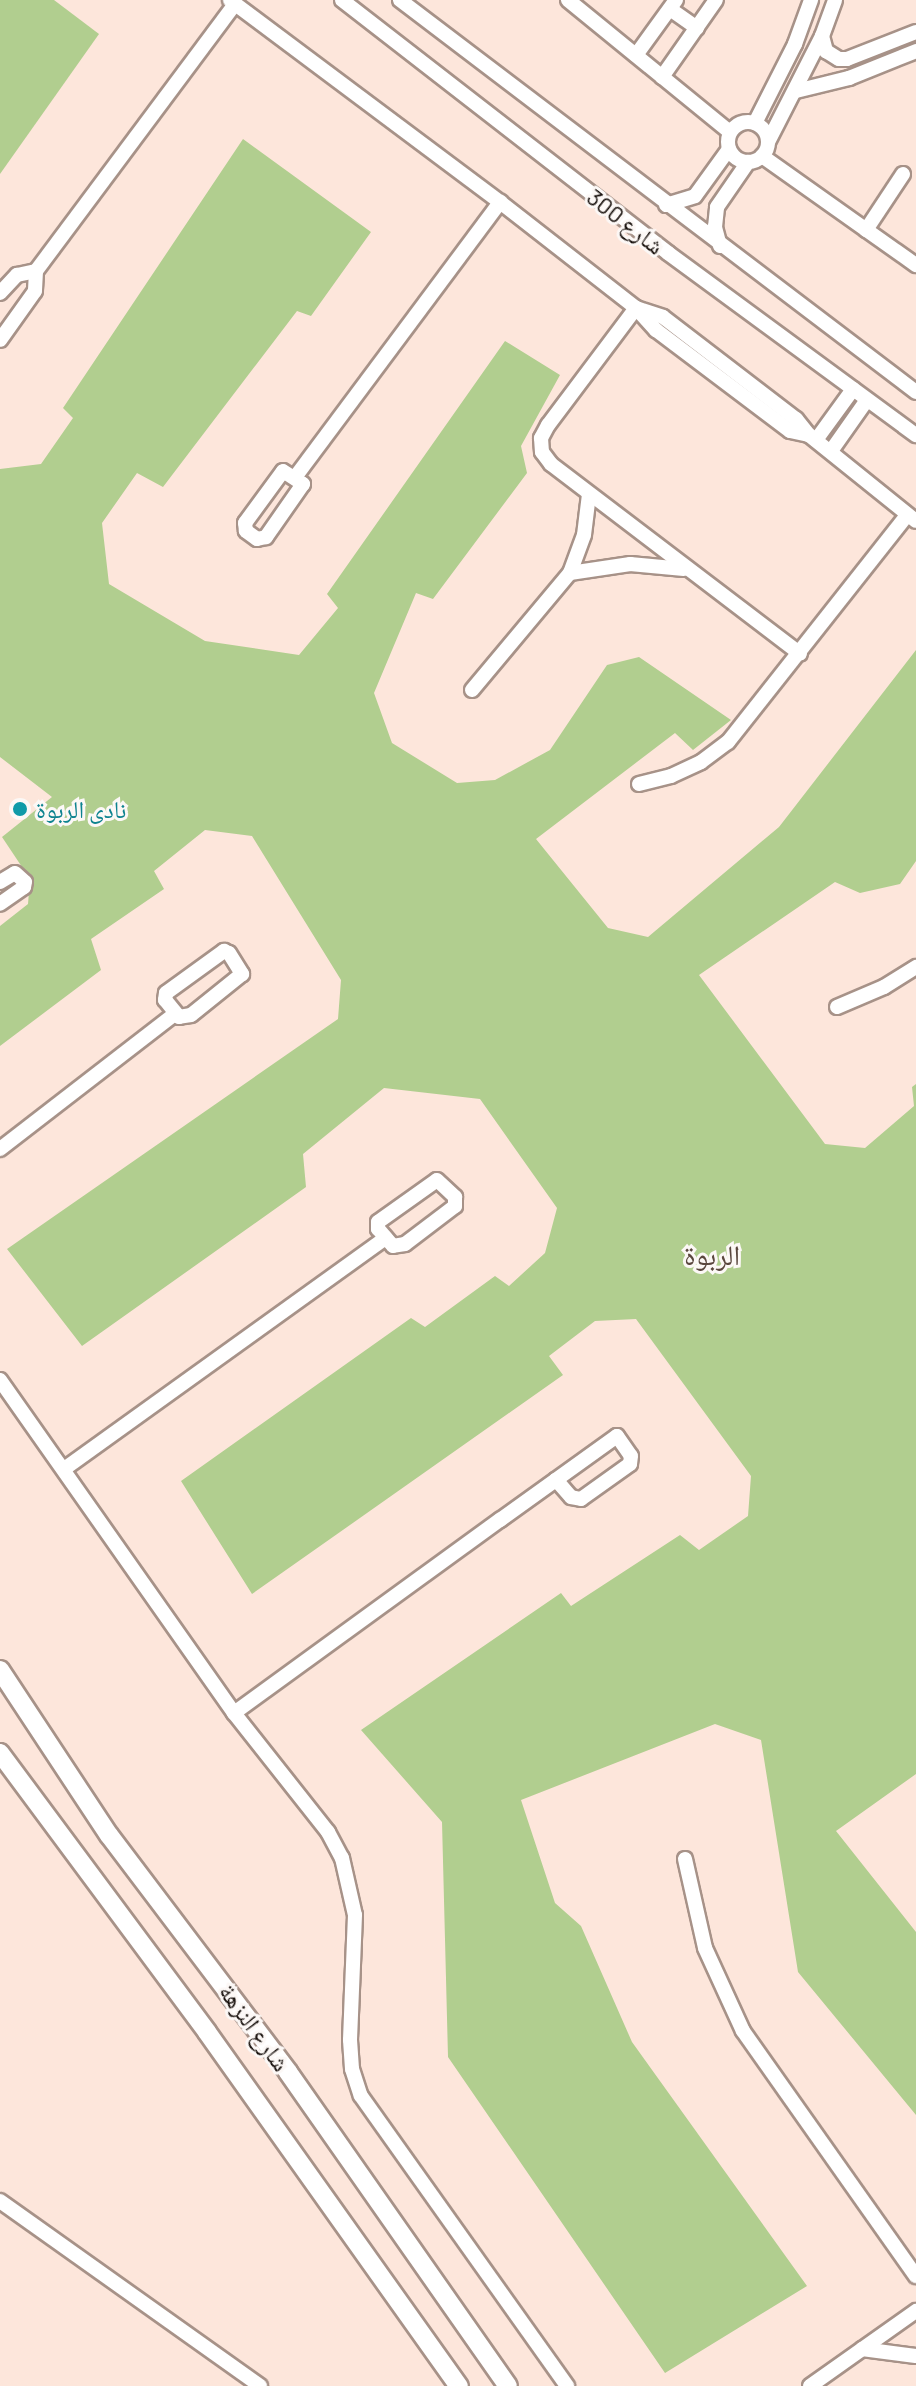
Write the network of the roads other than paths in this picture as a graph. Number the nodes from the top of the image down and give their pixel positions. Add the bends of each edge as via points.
1 (400, 0) edge
2 (568, 0) edge
3 (716, 0) edge
4 (811, 0) edge
5 (835, 0) edge
6 (232, 2) edge
7 (352, 3) edge
8 (673, 5) edge
9 (697, 28) junction
10 (916, 32) edge
11 (822, 36) junction
12 (916, 51) edge
13 (636, 55) junction
14 (847, 59) junction
15 (662, 77) junction
16 (849, 78) junction
17 (796, 91) junction
18 (755, 123) junction
19 (730, 132) junction
20 (729, 149) junction
21 (759, 153) junction
22 (903, 174) dead end
23 (500, 202) junction
24 (666, 205) junction
25 (866, 230) junction
26 (720, 246) junction
27 (916, 265) edge
28 (36, 271) junction
29 (0, 293) edge
30 (636, 308) junction
31 (0, 340) edge
32 (853, 389) junction
33 (916, 392) edge
34 (867, 400) junction
35 (916, 435) edge
36 (813, 437) junction
37 (831, 451) junction
38 (296, 476) junction
39 (589, 494) junction
40 (912, 518) edge
41 (688, 569) junction
42 (570, 573) junction
43 (800, 654) junction
44 (472, 690) dead end
45 (639, 784) dead end
46 (0, 882) edge
47 (0, 904) edge
48 (916, 967) edge
49 (837, 1007) dead end
50 (176, 1013) junction
51 (0, 1149) edge
52 (386, 1238) junction
53 (0, 1380) edge
54 (64, 1469) junction
55 (556, 1480) junction
56 (0, 1670) edge
57 (234, 1713) junction
58 (0, 1753) edge
59 (685, 1859) dead end
60 (0, 2201) edge
61 (916, 2276) edge
62 (916, 2311) edge
63 (862, 2349) junction
64 (916, 2356) edge
65 (260, 2386) edge
66 (459, 2386) edge
67 (508, 2386) edge
68 (567, 2386) edge
69 (810, 2386) edge

1 - 24 street, شارع 300
2 - 13 street
3 - 9 street
4 - 18 street
5 - 11 street
6 - 23 street
6 - 28 street
7 - 32 street, شارع 300 via 668,253
8 - 9 street
8 - 13 street
9 - 15 street
10 - 14 street
11 - 14 street via 832,56
11 - 17 street
12 - 16 street
13 - 15 street
14 - 16 street
15 - 19 street
16 - 17 street
17 - 21 street
18 - 19 street via 741,123
18 - 21 street via 766,133
19 - 20 street
20 - 21 street via 739,159
20 - 24 street via 695,196
21 - 25 street
21 - 26 street via 717,207
22 - 25 street
23 - 30 street
23 - 38 street
24 - 26 street, شارع 300
25 - 27 street
26 - 33 street, شارع 300
28 - 29 street via 17,275
28 - 31 street via 35,291
30 - 36 street via 663,317
30 - 39 street via 541,438 542,452 551,464
32 - 34 street, شارع 300
32 - 36 street
34 - 35 street, شارع 300
34 - 37 street
36 - 37 street
37 - 40 street
38 - 38 street via 279,474 245,523 246,531 257,539 266,537 303,484
39 - 41 street
39 - 42 street via 584,535
40 - 43 street
41 - 42 street via 630,564
41 - 43 street
42 - 44 street
43 - 45 street via 728,742 691,767
46 - 47 street via 15,873 25,882
48 - 49 street
50 - 50 street via 191,1015 238,979 242,969 229,953 219,953 166,993 165,1000
50 - 51 street
52 - 52 street via 393,1246 405,1244 455,1206 455,1197 441,1181 432,1182 378,1222
52 - 54 street
53 - 54 street
54 - 57 street
55 - 55 street via 571,1497 581,1499 630,1464 631,1456 617,1436
55 - 57 street
56 - 67 main road, شارع النزهة via 109,1835 279,2060
57 - 68 street via 328,1832 342,1858 355,1915 350,2040 361,2096
58 - 66 main road, شارع النزهة
59 - 61 street via 705,1948 743,2031
60 - 65 street
62 - 63 street
63 - 64 street
63 - 69 street

